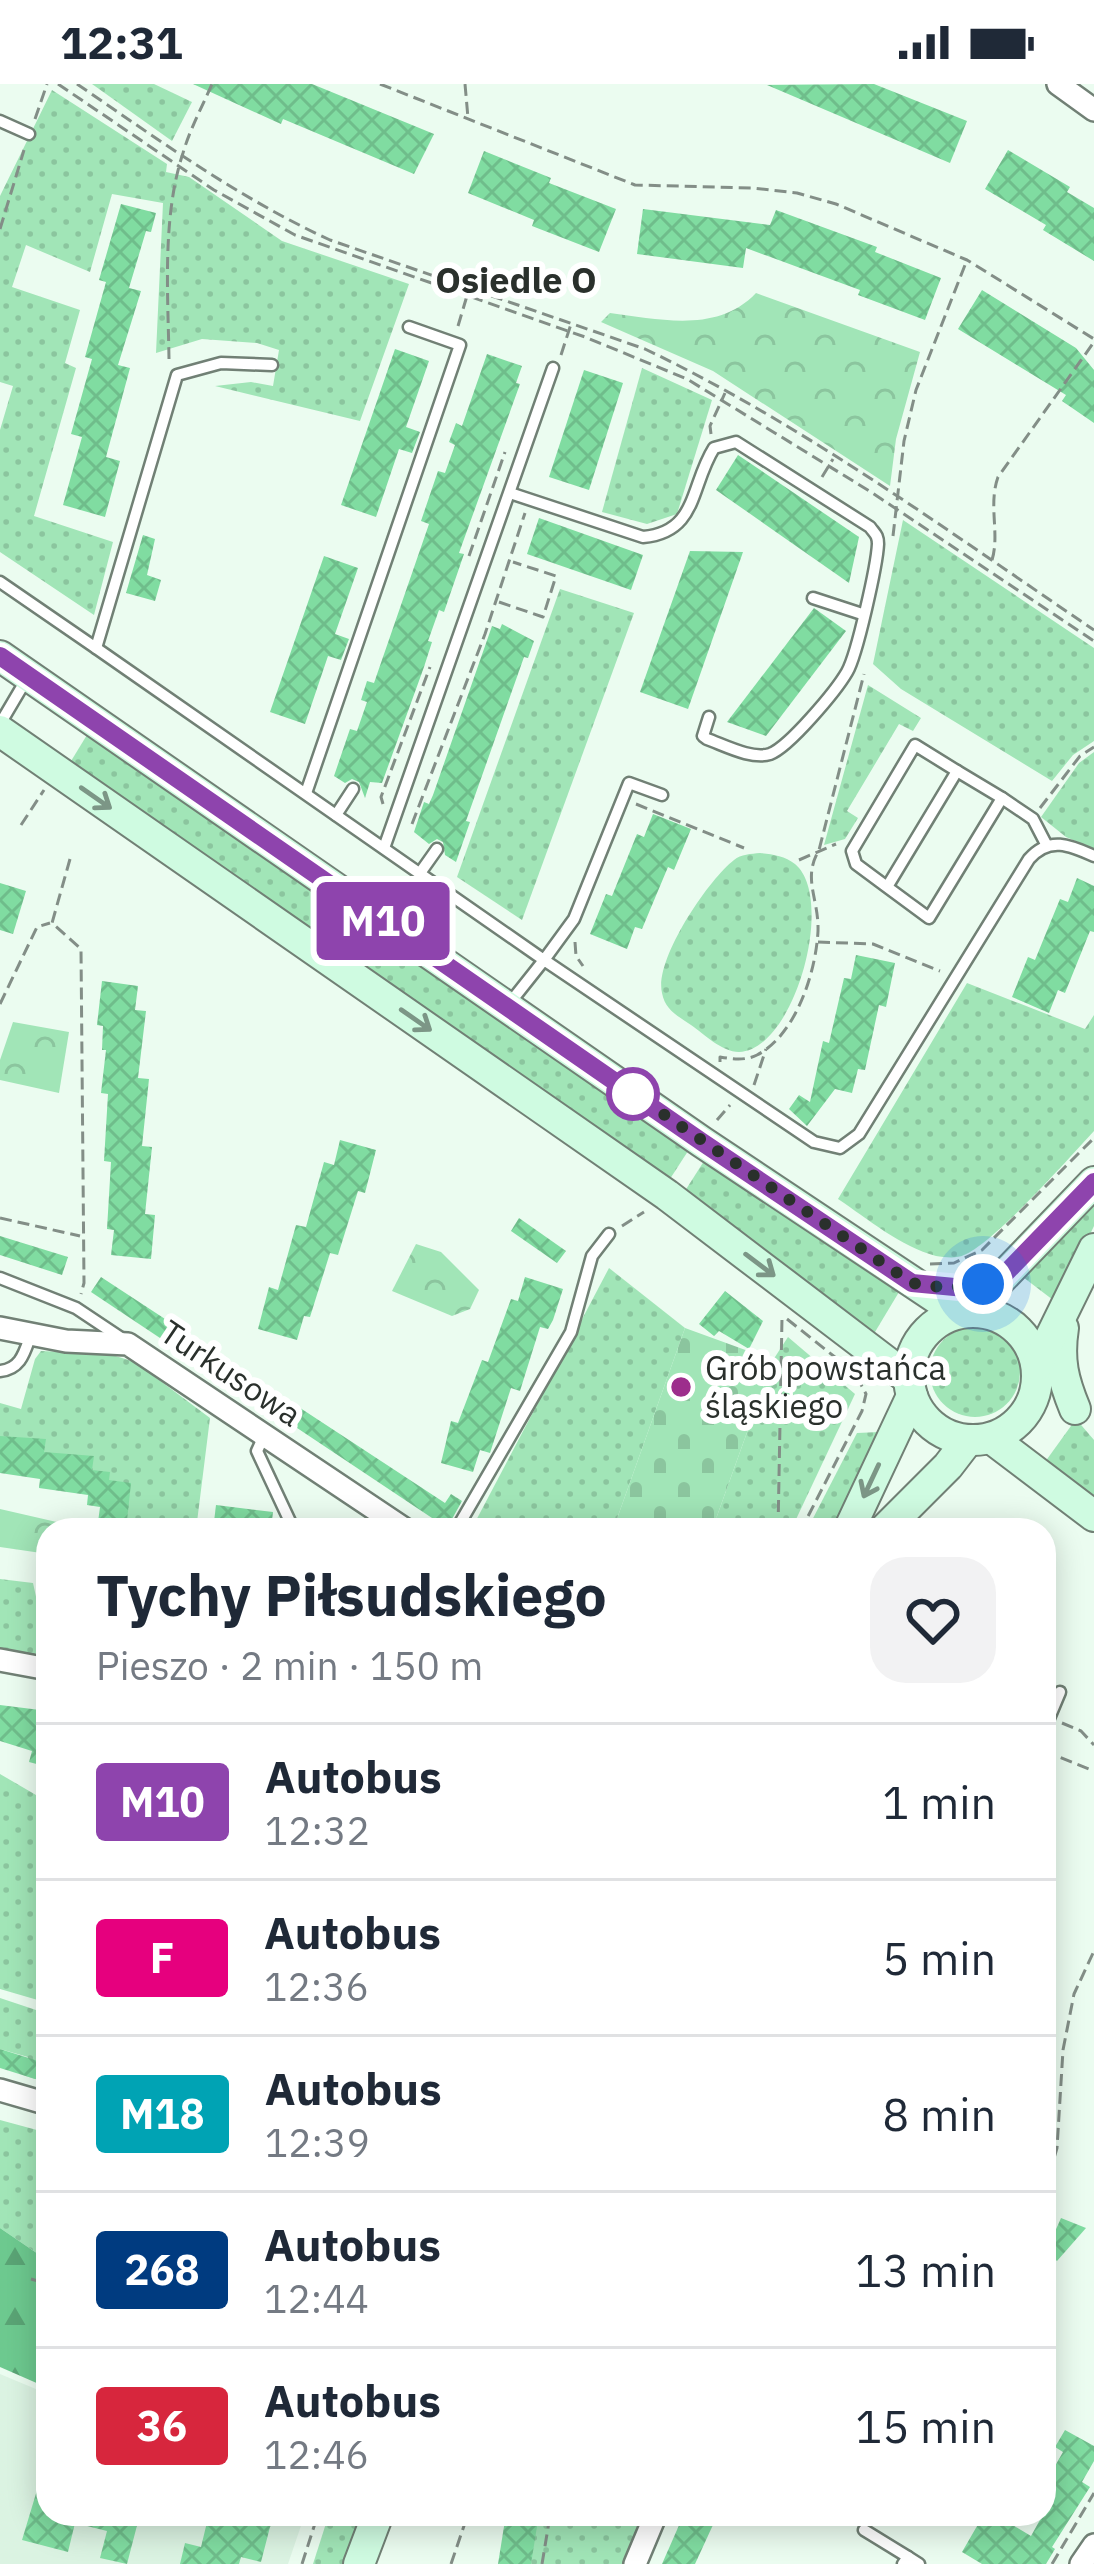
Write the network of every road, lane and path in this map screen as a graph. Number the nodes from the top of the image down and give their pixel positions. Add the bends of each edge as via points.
1 (46, 84) edge
2 (58, 84) edge
3 (77, 84) edge
4 (212, 84) edge
5 (380, 84) edge
6 (464, 84) edge
7 (1058, 84) edge
8 (1094, 110) edge
9 (468, 120) junction
10 (0, 121) edge
11 (29, 134) junction
12 (182, 156) junction
13 (179, 166) junction
14 (0, 229) edge
15 (967, 260) junction
16 (470, 287) junction
17 (467, 297) junction
18 (571, 322) junction
19 (409, 327) dead end
20 (569, 332) junction
21 (1094, 340) edge
22 (453, 342) junction
23 (272, 365) dead end
24 (559, 367) joint
25 (177, 375) junction
26 (726, 391) junction
27 (722, 400) junction
28 (509, 444) dead end
29 (713, 450) junction
30 (833, 458) junction
31 (829, 466) junction
32 (813, 490) junction
33 (510, 493) junction
34 (898, 498) junction
35 (526, 499) junction
36 (896, 509) junction
37 (891, 551) dead end
38 (992, 561) junction
39 (511, 562) junction
40 (464, 572) dead end
41 (0, 582) edge
42 (813, 598) dead end
43 (497, 602) junction
44 (862, 614) junction
45 (1094, 630) edge
46 (1094, 641) edge
47 (97, 647) junction
48 (0, 656) edge
49 (434, 657) dead end
50 (866, 667) dead end
51 (28, 676) junction
52 (709, 717) dead end
53 (0, 727) edge
54 (1094, 747) edge
55 (957, 771) junction
56 (45, 788) dead end
57 (352, 789) dead end
58 (305, 794) junction
59 (662, 795) dead end
60 (1002, 798) junction
61 (628, 801) dead end
62 (336, 814) junction
63 (395, 818) junction
64 (1033, 819) junction
65 (21, 825) dead end
66 (360, 831) junction
67 (1046, 844) junction
68 (856, 845) junction
69 (384, 848) junction
70 (744, 848) dead end
71 (437, 849) dead end
72 (819, 850) junction
73 (1094, 856) edge
74 (70, 859) dead end
75 (799, 860) dead end
76 (420, 873) junction
77 (887, 887) junction
78 (52, 923) junction
79 (579, 929) dead end
80 (817, 942) junction
81 (544, 960) junction
82 (581, 965) dead end
83 (948, 974) dead end
84 (0, 1004) edge
85 (507, 1007) junction
86 (767, 1047) junction
87 (720, 1065) dead end
88 (740, 1094) junction
89 (716, 1122) dead end
90 (1094, 1138) edge
91 (1094, 1182) edge
92 (646, 1211) dead end
93 (0, 1218) edge
94 (609, 1234) joint
95 (81, 1236) junction
96 (1094, 1249) edge
97 (919, 1273) junction
98 (0, 1278) edge
99 (1000, 1279) junction
100 (76, 1308) junction
101 (965, 1312) junction
102 (1064, 1316) junction
103 (0, 1328) edge
104 (30, 1337) junction
105 (128, 1344) junction
106 (870, 1349) junction
107 (0, 1371) edge
108 (1037, 1373) junction
109 (910, 1388) junction
110 (1085, 1419) edge
111 (894, 1432) junction
112 (264, 1435) junction
113 (979, 1439) junction
114 (947, 1466) junction
115 (1032, 1468) junction
116 (1094, 1516) edge
117 (288, 1518) edge
118 (388, 1518) edge
119 (463, 1518) edge
120 (778, 1518) edge
121 (807, 1518) edge
122 (855, 1518) edge
123 (896, 1518) edge
124 (0, 1660) edge
125 (36, 1666) edge
126 (1060, 1692) dead end
127 (1056, 1701) edge
128 (1056, 1724) edge
129 (1094, 1744) edge
130 (1056, 1756) edge
131 (1094, 1771) edge
132 (1094, 1951) edge
133 (0, 2090) edge
134 (36, 2100) edge
135 (1056, 2151) edge
136 (31, 2279) dead end
137 (36, 2280) edge
138 (1094, 2493) edge
139 (314, 2526) edge
140 (373, 2526) edge
141 (464, 2526) edge
142 (548, 2526) edge
143 (651, 2526) edge
144 (863, 2530) dead end
145 (1094, 2545) edge
146 (910, 2562) edge
147 (302, 2564) edge
148 (359, 2564) edge
149 (451, 2564) edge
150 (542, 2564) edge
151 (635, 2564) edge
152 (1052, 2564) edge
153 (1081, 2564) edge

1 - 11 path
2 - 13 path
3 - 12 path
4 - 12 path
5 - 9 path
6 - 9 path
7 - 8 street
9 - 15 path via 639,186 817,198
10 - 11 lane
11 - 14 path
12 - 13 path
12 - 16 path via 297,224
13 - 17 path via 295,235
13 - 25 path via 167,292 170,370
15 - 21 path
15 - 34 path via 916,390
16 - 17 path
16 - 18 path
17 - 20 path
17 - 22 path
18 - 20 path
18 - 26 path
19 - 22 lane
20 - 24 path
20 - 27 path
21 - 38 path via 998,477
22 - 58 lane via 460,345
23 - 25 lane via 221,363
24 - 33 lane
25 - 47 lane
26 - 27 path
26 - 30 path
27 - 29 path via 710,426
27 - 31 path
28 - 40 path
29 - 32 lane via 736,442
29 - 35 lane via 686,517 658,536
30 - 31 path
30 - 34 path
31 - 32 path
31 - 36 path
32 - 44 lane via 876,536
33 - 35 lane
33 - 63 lane
34 - 36 path
34 - 38 path
35 - 39 path
36 - 37 path
36 - 46 path
38 - 45 path
39 - 43 path
39 - 43 path via 556,576 543,617
41 - 47 lane
42 - 44 lane
43 - 63 path via 413,824
44 - 52 lane via 848,671 779,749 758,756 707,739
47 - 58 lane
48 - 51 main road
49 - 66 path via 381,815
50 - 72 path
51 - 53 lane
51 - 85 main road
53 -> 106 main road via 667,1195
54 - 64 path
55 - 60 lane
55 - 68 lane via 915,745
55 - 77 lane
56 - 65 path
57 - 62 lane
58 - 62 lane
59 - 81 lane via 629,783 574,920
60 - 64 lane
60 - 77 lane via 929,918
61 - 70 path
62 - 66 lane
63 - 69 lane
64 - 67 lane
66 - 69 lane
67 - 73 lane
67 - 88 lane via 1029,859 852,1142 814,1142
68 - 72 path
68 - 77 lane via 856,864
69 - 76 lane
71 - 76 lane
72 - 75 path
72 - 80 path via 808,868
74 - 78 path
76 - 81 lane
78 - 84 path via 38,927
78 - 95 path via 81,949
79 - 82 path
80 - 83 path via 873,944
80 - 86 path via 806,988
81 - 85 lane
81 - 88 lane
85 - 97 main road
86 - 87 path via 741,1060 720,1057
86 - 88 path via 753,1087
88 - 89 path
90 - 97 path via 982,1250
91 - 99 main road
92 - 94 path
93 - 95 path
94 - 119 lane via 592,1256 571,1332
95 - 100 path via 84,1283
96 - 102 main road
97 - 99 main road via 965,1288
97 - 101 main road
98 - 100 lane
99 - 101 main road
100 - 105 lane
101 - 108 main road via 1006,1320 1031,1347
101 - 109 main road via 917,1344
102 - 108 main road
102 - 110 main road via 1062,1378
103 - 104 street, Turkusowa
104 - 105 street, Turkusowa
104 - 107 lane via 22,1358
105 - 112 street, Turkusowa
106 - 109 main road
106 - 111 main road via 893,1395
108 - 110 main road
108 - 113 main road via 1023,1417
109 - 111 main road
109 - 113 main road via 933,1426
111 -> 122 main road
112 - 117 lane via 256,1451
112 - 118 street, Turkusowa
113 - 114 main road
113 - 115 main road
114 - 115 main road via 983,1453
114 - 123 main road
115 - 116 main road
120 - 121 path via 782,1316 855,1373 866,1394
124 - 125 street
126 - 127 lane
128 - 129 path
130 - 131 path
132 - 135 path via 1074,1994 1063,2050
133 - 134 street
136 - 137 path
138 - 152 path
139 - 147 path
140 - 148 main road
141 - 149 path
142 - 150 path
143 - 151 street
144 - 146 lane
145 - 153 street

